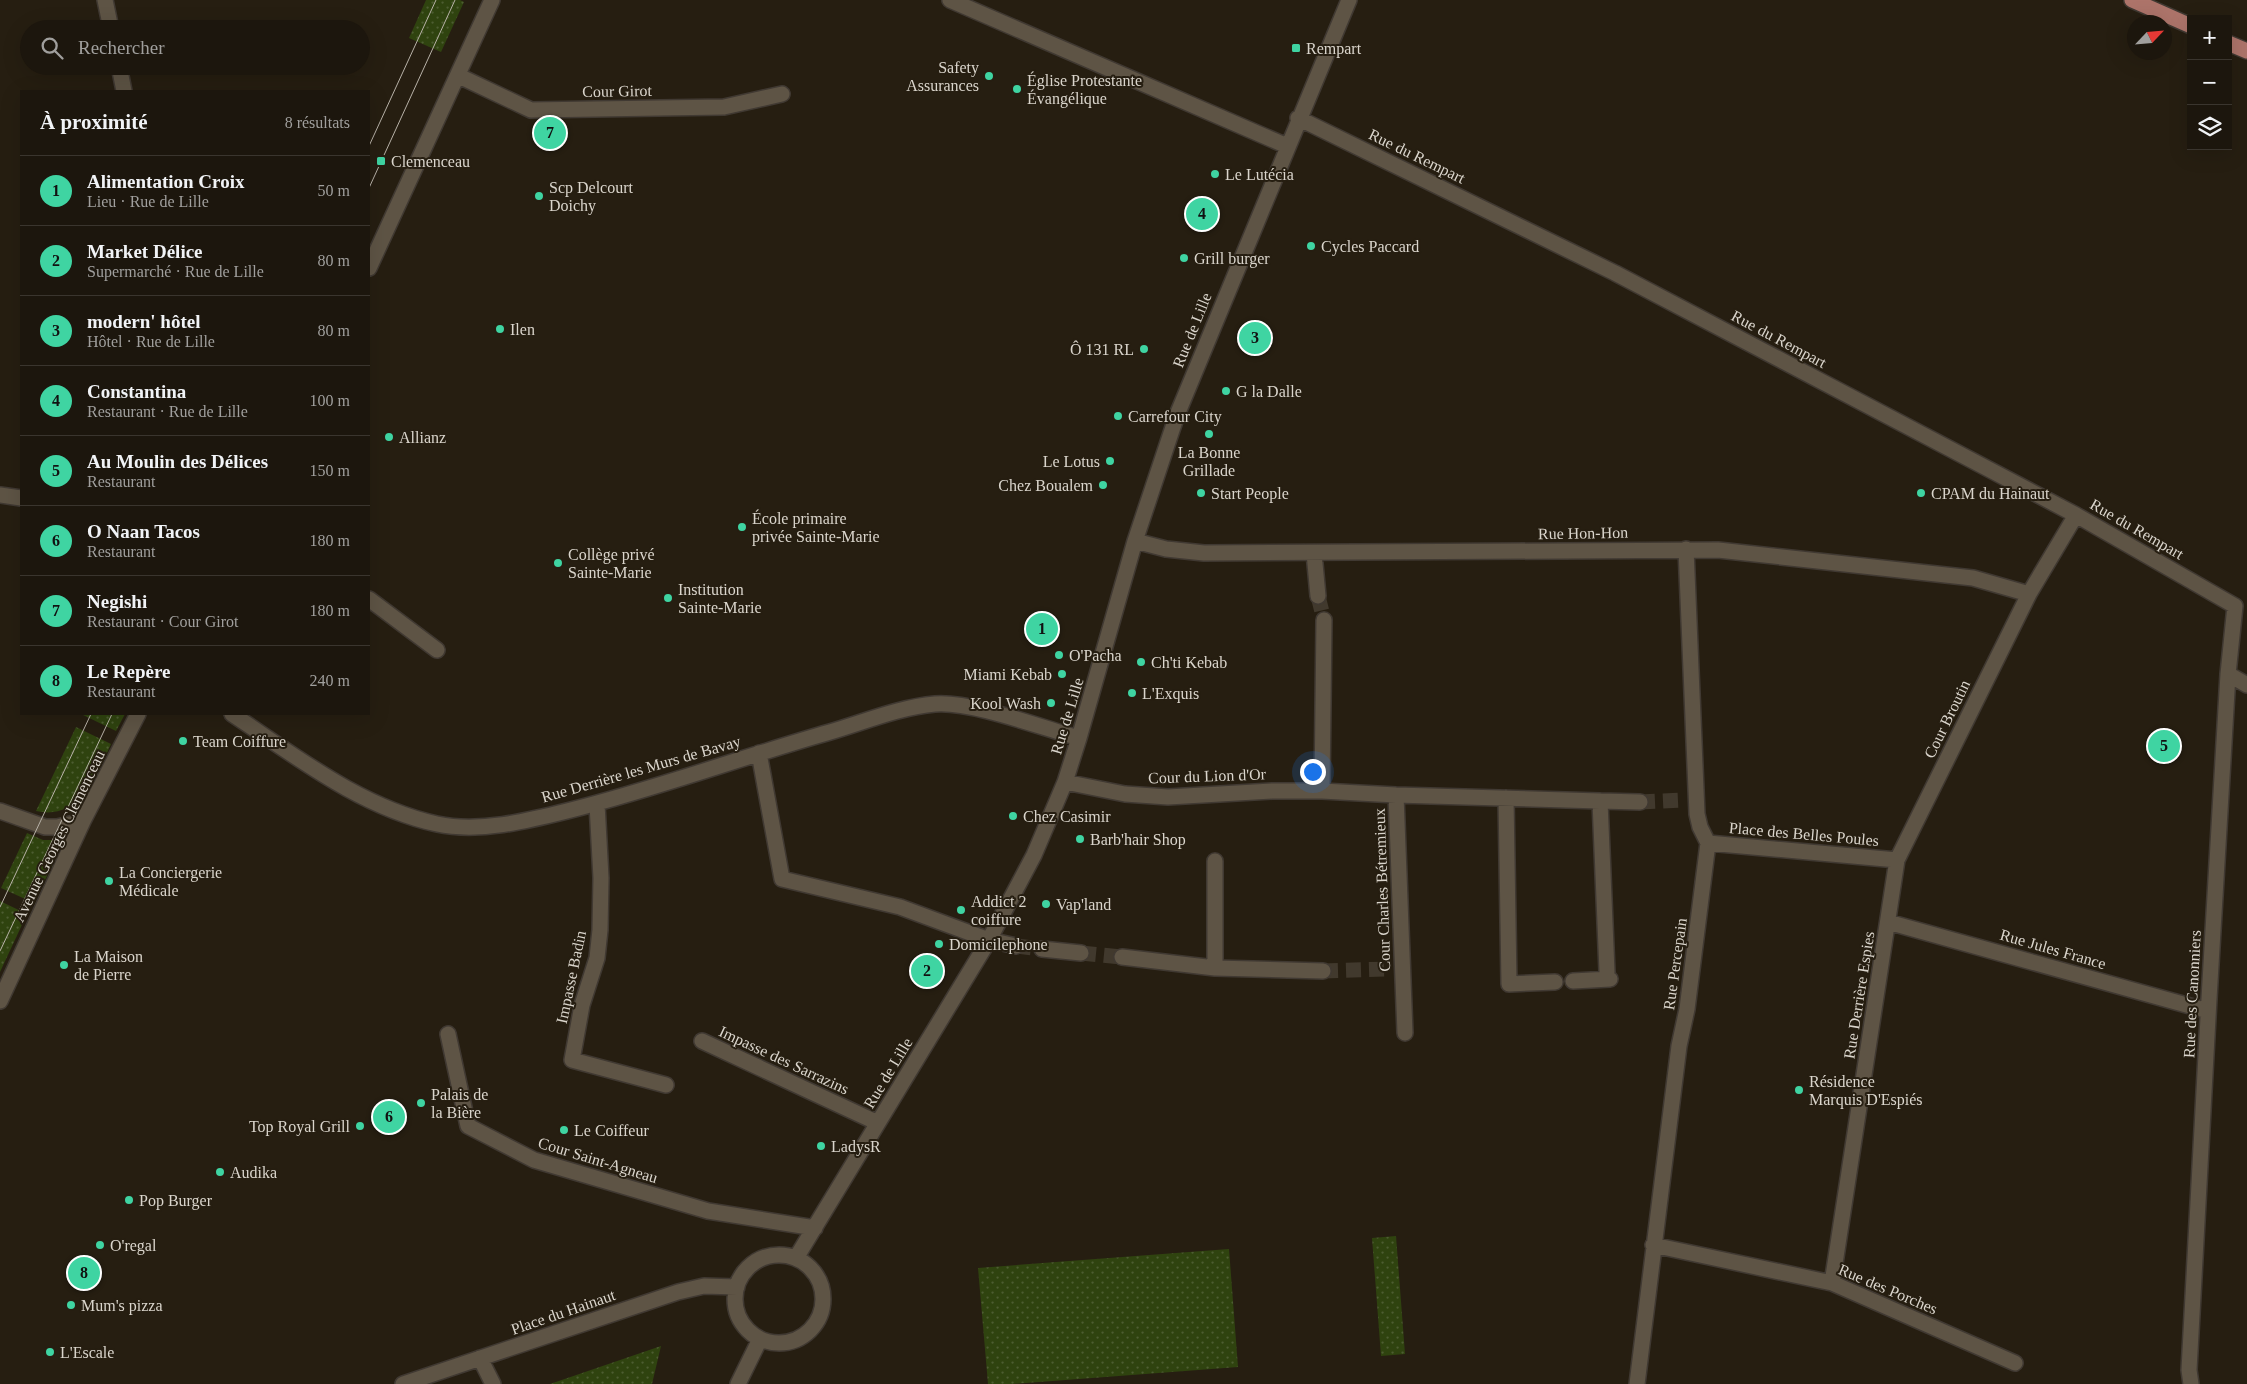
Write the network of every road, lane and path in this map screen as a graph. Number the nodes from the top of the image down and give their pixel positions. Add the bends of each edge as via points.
1 (105, 0) edge
2 (492, 0) edge
3 (950, 0) edge
4 (1348, 0) edge
5 (2132, 0) edge
6 (109, 20) edge
7 (2187, 24) edge
8 (2232, 45) edge
9 (2247, 51) edge
10 (121, 75) edge
11 (459, 76) junction
12 (124, 90) edge
13 (782, 94) dead end
14 (1298, 118) junction
15 (1287, 146) junction
16 (370, 266) edge
17 (0, 495) edge
18 (20, 498) edge
19 (2076, 515) junction
20 (1135, 541) junction
21 (1686, 549) junction
22 (1314, 553) junction
23 (2028, 594) junction
24 (1318, 596) tunnel mouth
25 (370, 600) edge
26 (2241, 602) edge
27 (1324, 620) tunnel mouth
28 (437, 650) dead end
29 (2228, 674) junction
30 (2247, 686) edge
31 (137, 715) edge
32 (234, 715) edge
33 (1079, 738) junction
34 (759, 753) junction
35 (1064, 782) junction
36 (1322, 790) junction
37 (1396, 795) junction
38 (1506, 798) junction
39 (1600, 801) junction
40 (1640, 802) tunnel mouth
41 (597, 804) junction
42 (0, 811) edge
43 (83, 821) junction
44 (1708, 843) junction
45 (1897, 860) junction
46 (1215, 861) dead end
47 (1888, 922) junction
48 (989, 940) junction
49 (1016, 946) tunnel mouth
50 (1042, 949) tunnel mouth
51 (1081, 953) tunnel mouth
52 (1122, 957) tunnel mouth
53 (1215, 968) junction
54 (1323, 971) tunnel mouth
55 (1573, 981) dead end
56 (1555, 982) dead end
57 (0, 1001) edge
58 (2208, 1011) junction
59 (1405, 1033) dead end
60 (448, 1034) dead end
61 (702, 1041) dead end
62 (666, 1085) dead end
63 (878, 1123) junction
64 (816, 1228) junction
65 (1653, 1245) junction
66 (796, 1258) junction
67 (1832, 1283) junction
68 (737, 1287) junction
69 (760, 1339) junction
70 (480, 1358) junction
71 (2016, 1363) dead end
72 (403, 1384) edge
73 (493, 1384) edge
74 (738, 1384) edge
75 (1637, 1384) edge
76 (2191, 1384) edge

1 - 6 street
2 - 11 street
3 - 15 street
4 - 14 street, Rue de Lille
5 - 7 main road
8 - 9 main road
10 - 12 street
11 - 13 street, Cour Girot via 531,110 724,107
11 - 16 street
14 - 15 street, Rue de Lille
14 - 19 street, Rue du Rempart via 1615,273
15 - 20 street, Rue de Lille via 1188,388
17 - 18 street
19 - 23 street, Cour Broutin
19 - 26 street, Rue du Rempart
20 - 22 street, Rue Hon-Hon via 1190,552
20 - 33 street, Rue de Lille
21 - 22 street, Rue Hon-Hon
21 - 23 street, Rue Hon-Hon via 1973,578
21 - 44 street via 1690,800
22 - 24 street
23 - 45 street, Cour Broutin
25 - 28 street
26 - 29 street, Rue des Canonniers
27 - 36 street
29 - 30 street
29 - 58 street, Rue des Canonniers
31 - 43 street, Avenue Georges Clemenceau
32 - 41 street, Rue Derrière les Murs de Bavay via 350,790 393,811 440,825 502,824
33 - 34 street, Rue Derrière les Murs de Bavay via 967,707 935,704
33 - 35 street, Rue de Lille
34 - 41 street, Rue Derrière les Murs de Bavay
34 - 48 street via 782,879 900,908
35 - 36 street, Cour du Lion d'Or via 1125,794 1168,797
35 - 48 street, Rue de Lille via 1034,855
36 - 37 street, Cour du Lion d'Or
37 - 38 street, Cour Charles Bétremieux
37 - 59 street, Cour Charles Bétremieux via 1395,968
38 - 39 street, Cour Charles Bétremieux
38 - 56 street via 1509,984
39 - 40 street, Cour Charles Bétremieux
39 - 55 street via 1609,975
41 - 62 street, Impasse Badin via 600,930 597,958 582,1005 572,1060
42 - 43 street via 45,827
43 - 57 street, Avenue Georges Clemenceau
44 - 45 street, Place des Belles Poules
44 - 65 street, Rue Percepain via 1688,1009 1679,1046
45 - 47 street, Rue Derrière Espies
46 - 53 street
47 - 58 street, Rue Jules France
47 - 67 street, Rue Derrière Espies
48 - 49 street
48 - 63 street, Rue de Lille
50 - 51 street
52 - 53 street
53 - 54 street
58 - 76 street, Rue des Canonniers via 2189,1370
60 - 64 street, Cour Saint-Agneau via 468,1126 520,1154 708,1210
61 - 63 street, Impasse des Sarrazins
63 - 64 street, Rue de Lille
64 - 66 street, Rue de Lille
65 - 67 street, Rue des Porches
65 - 75 street, Rue Percepain
66 - 68 street via 778,1255 760,1259 745,1270
66 - 69 street via 812,1269 818,1280 823,1299 819,1317 808,1332 797,1339 779,1343
67 - 71 street, Rue des Porches
68 - 69 street via 735,1305 739,1317 746,1328
68 - 70 street, Place du Hainaut via 692,1288
69 - 74 street
70 - 72 street, Place du Hainaut
70 - 73 street

